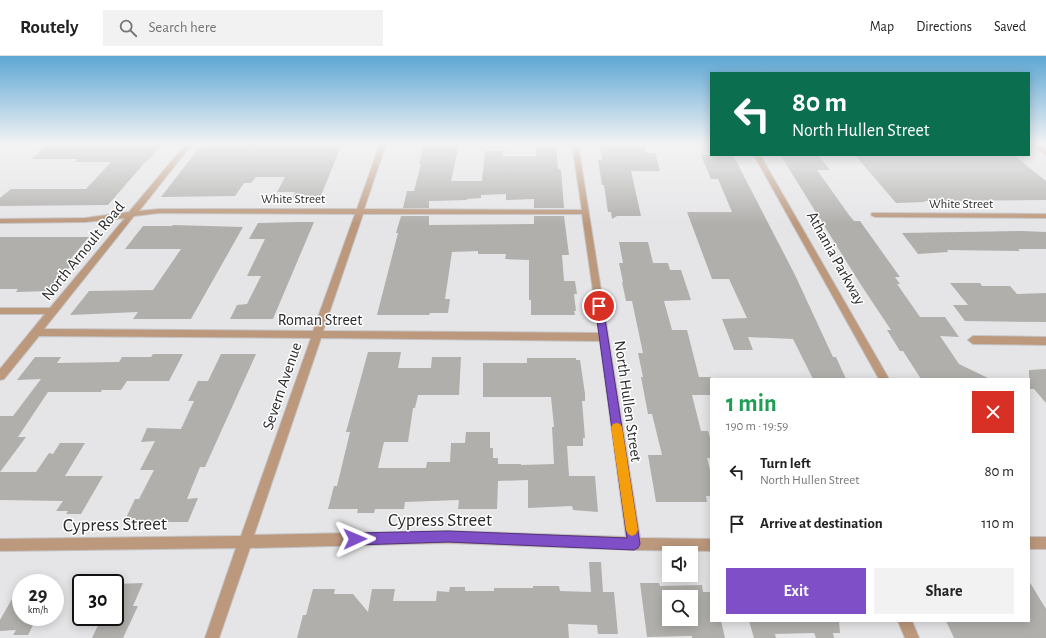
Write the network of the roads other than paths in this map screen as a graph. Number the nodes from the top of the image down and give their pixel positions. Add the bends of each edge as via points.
1 (167, 171) edge
2 (374, 171) edge
3 (579, 171) edge
4 (766, 171) edge
5 (361, 211) junction
6 (586, 212) junction
7 (131, 215) junction
8 (875, 216) dead end
9 (1046, 216) edge
10 (0, 221) edge
11 (0, 311) edge
12 (54, 311) junction
13 (36, 332) junction
14 (316, 335) junction
15 (603, 337) junction
16 (973, 340) dead end
17 (1046, 341) edge
18 (0, 376) edge
19 (883, 378) edge
20 (245, 542) junction
21 (1030, 543) edge
22 (1046, 543) edge
23 (634, 544) junction
24 (0, 545) edge
25 (710, 545) edge
26 (905, 622) edge
27 (212, 638) edge
28 (912, 638) edge

1 - 7 street, North Arnoult Road
2 - 5 street, Severn Avenue
3 - 6 street, North Hullen Street
4 - 19 street, Athania Parkway
5 - 6 street, White Street
5 - 7 street, White Street via 159,211
5 - 14 street, Severn Avenue
6 - 15 street, North Hullen Street
7 - 10 street, White Street via 85,220
7 - 12 street, North Arnoult Road
8 - 9 street, White Street
11 - 12 street
12 - 13 street, North Arnoult Road
13 - 14 street, Roman Street
13 - 18 street, North Arnoult Road
14 - 15 street, Roman Street
14 - 20 street, Severn Avenue
15 - 23 street, North Hullen Street
16 - 17 street
20 - 23 street, Cypress Street via 448,537
20 - 24 street, Cypress Street
20 - 27 street, Severn Avenue
21 - 22 street
23 - 25 street, Cypress Street
26 - 28 street

